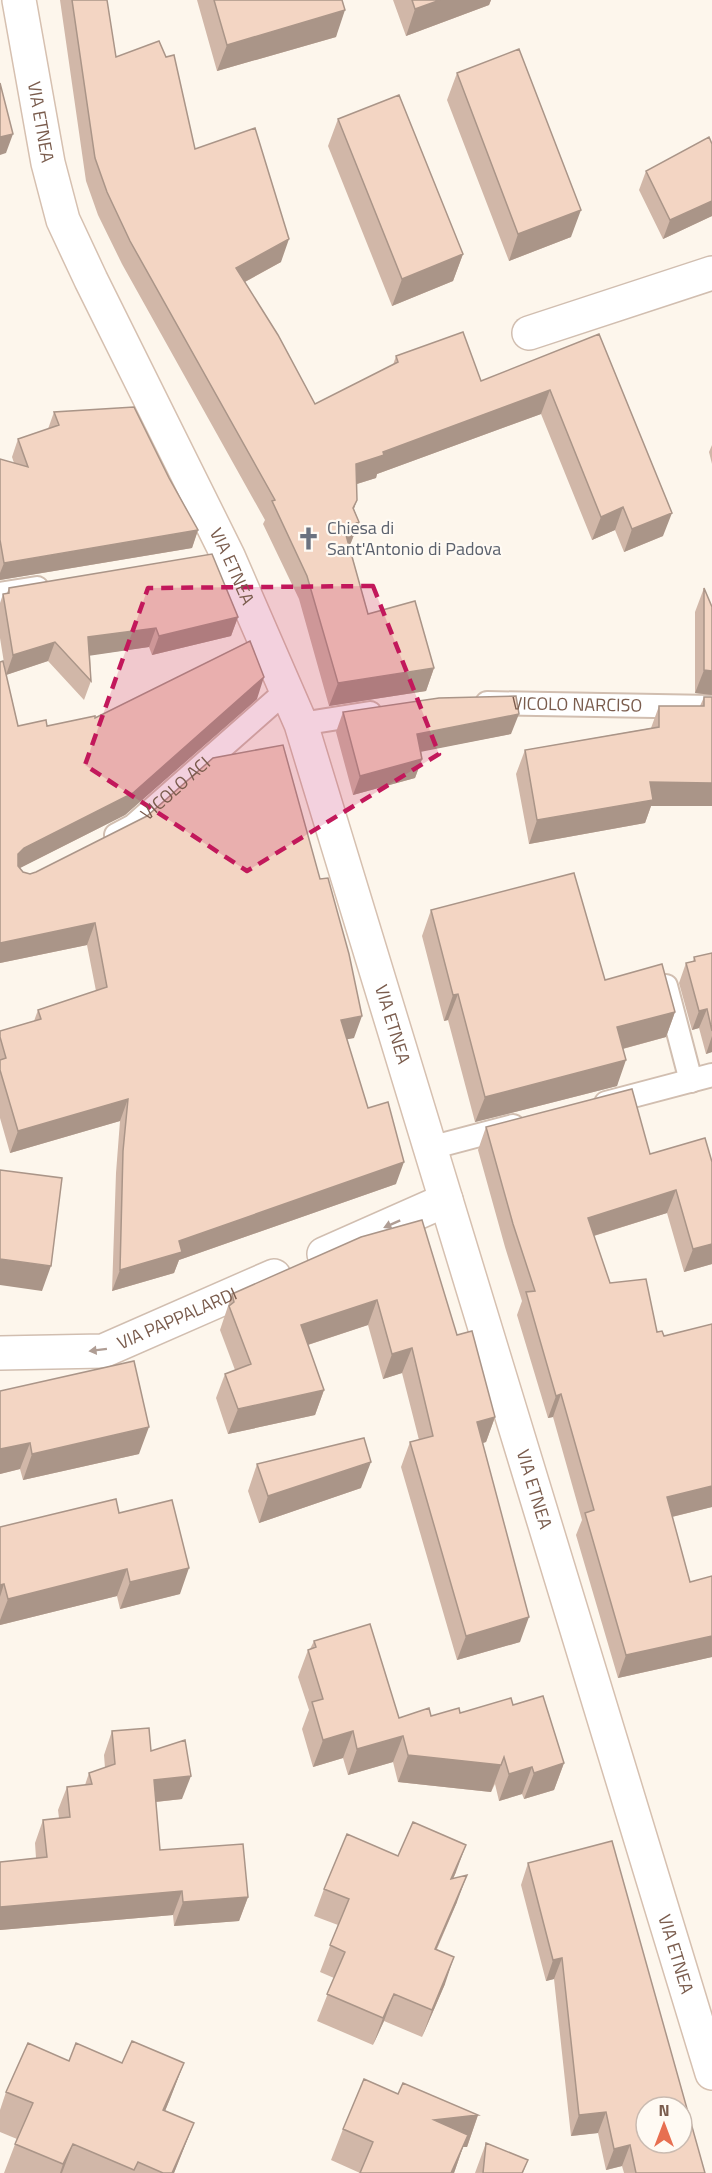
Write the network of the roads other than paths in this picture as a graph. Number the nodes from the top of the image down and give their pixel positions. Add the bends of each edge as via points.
1 (19, 0) edge
2 (712, 273) edge
3 (529, 333) dead end
4 (57, 584) edge
5 (0, 594) edge
6 (286, 691) junction
7 (463, 703) edge
8 (712, 707) edge
9 (395, 710) edge
10 (301, 724) junction
11 (93, 846) edge
12 (661, 967) edge
13 (701, 1078) edge
14 (588, 1107) edge
15 (532, 1121) edge
16 (430, 1148) junction
17 (446, 1200) junction
18 (0, 1353) edge
19 (712, 2073) edge

1 - 6 main road, VIA ETNEA via 48,163 63,220 216,558
2 - 3 main road
4 - 5 lane
6 - 10 main road, VIA ETNEA
6 - 11 lane, VICOLO ACI via 133,826
7 - 8 lane, VICOLO NARCISO
9 - 10 lane
10 - 16 main road, VIA ETNEA
12 - 13 lane
13 - 14 lane
15 - 16 lane
16 - 17 main road, VIA ETNEA
17 -> 18 main road, VIA PAPPALARDI via 103,1351
17 - 19 main road, VIA ETNEA

